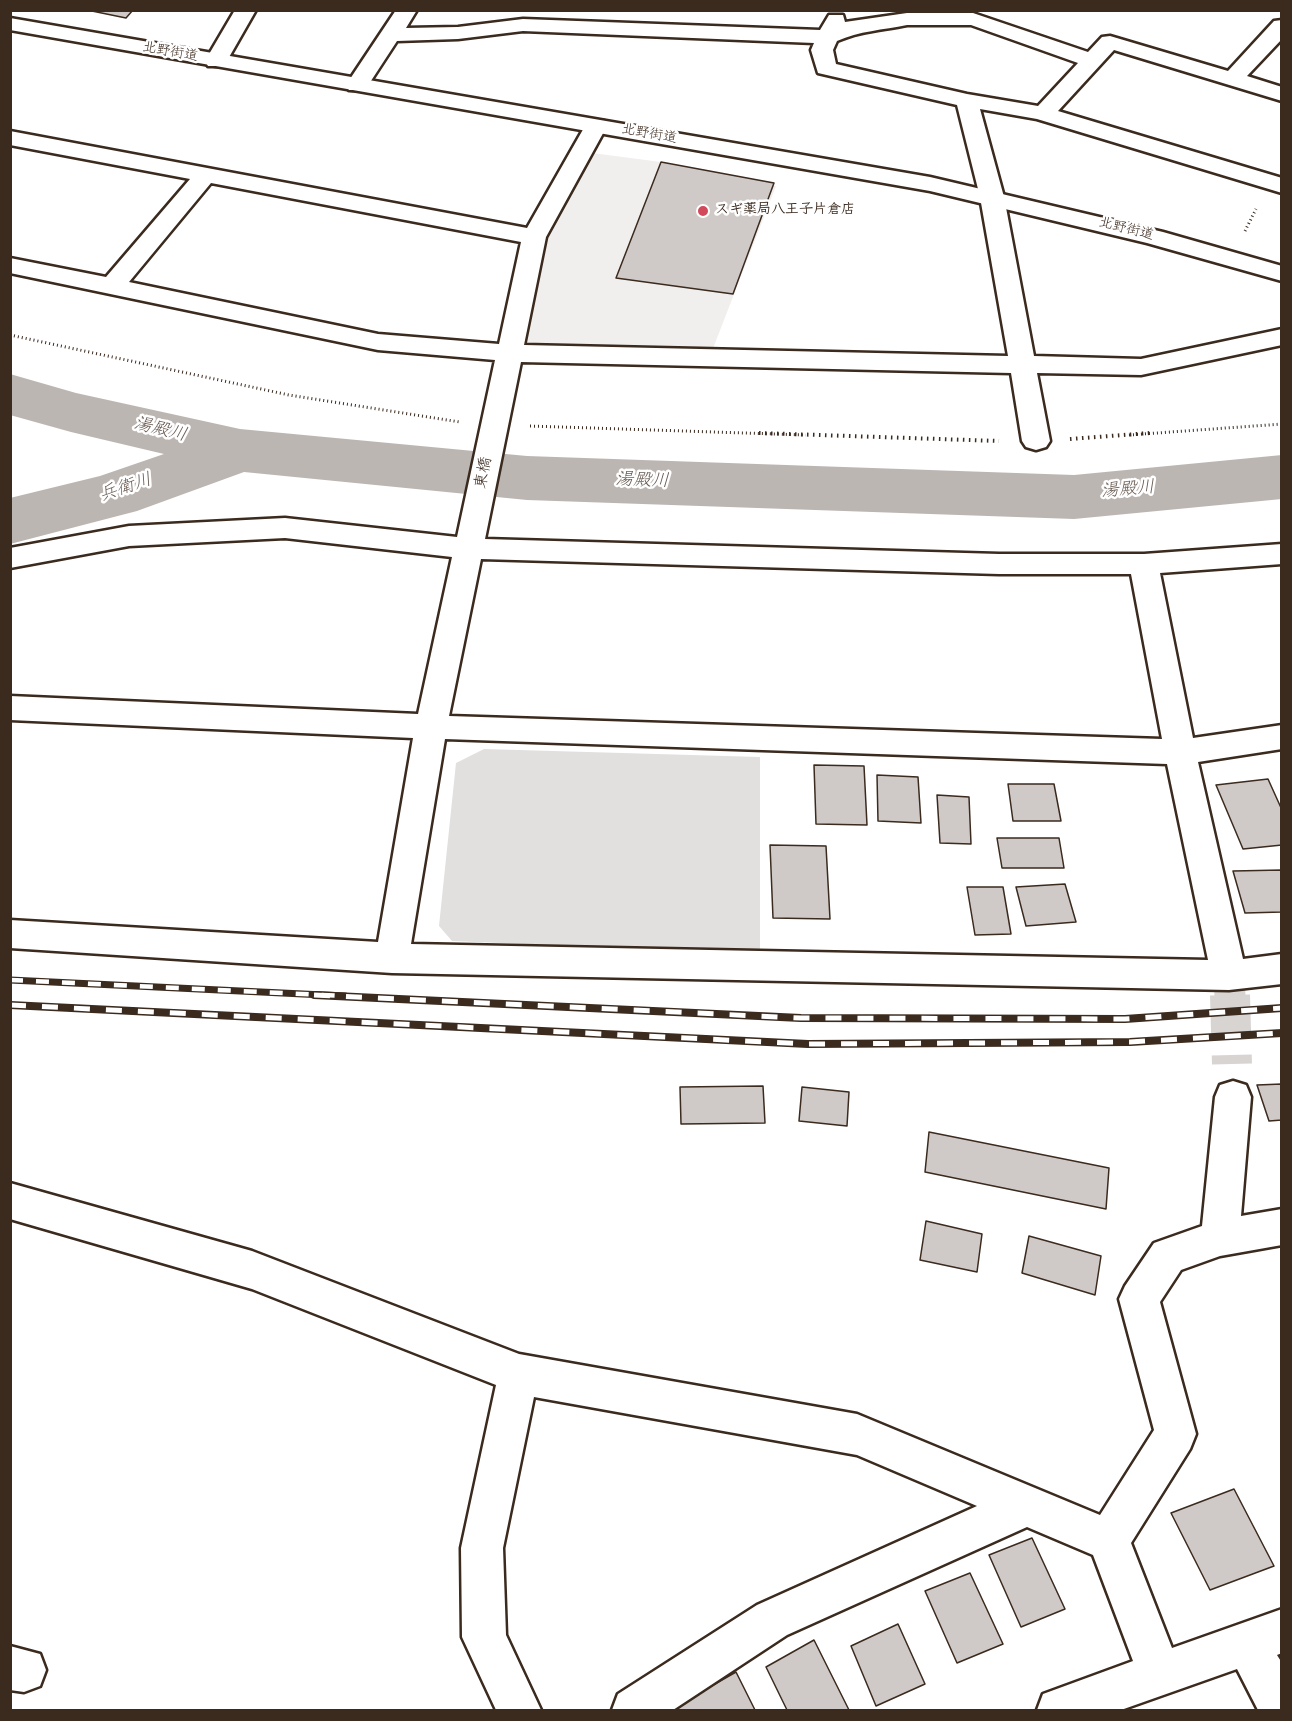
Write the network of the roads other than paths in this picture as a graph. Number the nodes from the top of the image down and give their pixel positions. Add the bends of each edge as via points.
1 (246, 10) edge
2 (407, 10) edge
3 (835, 10) edge
4 (525, 18) edge
5 (10, 24) edge
6 (1281, 26) edge
7 (392, 35) junction
8 (828, 37) junction
9 (216, 61) junction
10 (1092, 61) junction
11 (1232, 79) junction
12 (357, 85) junction
13 (1281, 94) edge
14 (967, 101) junction
15 (1043, 114) junction
16 (596, 126) junction
17 (10, 138) edge
18 (205, 176) junction
19 (1275, 185) edge
20 (992, 197) junction
21 (534, 237) junction
22 (10, 265) edge
23 (1281, 274) edge
24 (111, 286) junction
25 (1281, 337) edge
26 (508, 353) junction
27 (1021, 364) junction
28 (1036, 441) road end
29 (473, 536) junction
30 (1281, 554) edge
31 (10, 558) edge
32 (1144, 564) junction
33 (10, 708) edge
34 (431, 727) junction
35 (1281, 737) edge
36 (1180, 752) junction
37 (10, 934) edge
38 (392, 958) junction
39 (1281, 969) edge
40 (1229, 975) junction
41 (1233, 1097) tunnel mouth
42 (10, 1201) edge
43 (1281, 1227) edge
44 (1220, 1238) junction
45 (519, 1374) junction
46 (1026, 1506) junction
47 (1109, 1540) junction
48 (1269, 1666) edge
49 (1160, 1674) junction
50 (519, 1710) edge
51 (634, 1710) edge
52 (1059, 1710) edge

1 - 9 street
2 - 7 street
3 - 8 street
4 - 7 street via 458,33
4 - 8 street
5 - 9 street, 北野街道
6 - 11 street
7 - 12 street
8 - 10 street via 853,26 907,19 973,19
8 - 14 street via 822,50 826,68
9 - 12 street, 北野街道
10 - 11 street via 1110,42
10 - 15 street
11 - 13 street
12 - 16 street, 北野街道
14 - 15 street
14 - 20 street
15 - 19 street
16 - 20 street, 北野街道
16 - 21 street, 東橋
17 - 18 street
18 - 21 street
18 - 24 street
20 - 23 street, 北野街道 via 1154,237
20 - 27 street
21 - 26 street, 東橋
22 - 24 street
24 - 26 street via 378,342
25 - 27 street via 1142,367
26 - 27 street
26 - 29 street, 東橋
27 - 28 street
29 - 31 street via 285,528 129,536
29 - 32 street via 999,564
29 - 34 street, 東橋
30 - 32 street
32 - 36 street
33 - 34 street
34 - 36 street
34 - 38 street, 東橋
35 - 36 street
36 - 40 street
37 - 38 street
38 - 40 street
39 - 40 street
41 - 44 street
42 - 45 street via 252,1270
43 - 44 street
44 - 47 street via 1168,1256 1139,1299 1175,1434
45 - 46 street via 857,1435
45 - 50 street via 482,1548 484,1637
46 - 47 street
46 - 51 street via 772,1620
47 - 49 street
48 - 49 street
49 - 52 street

